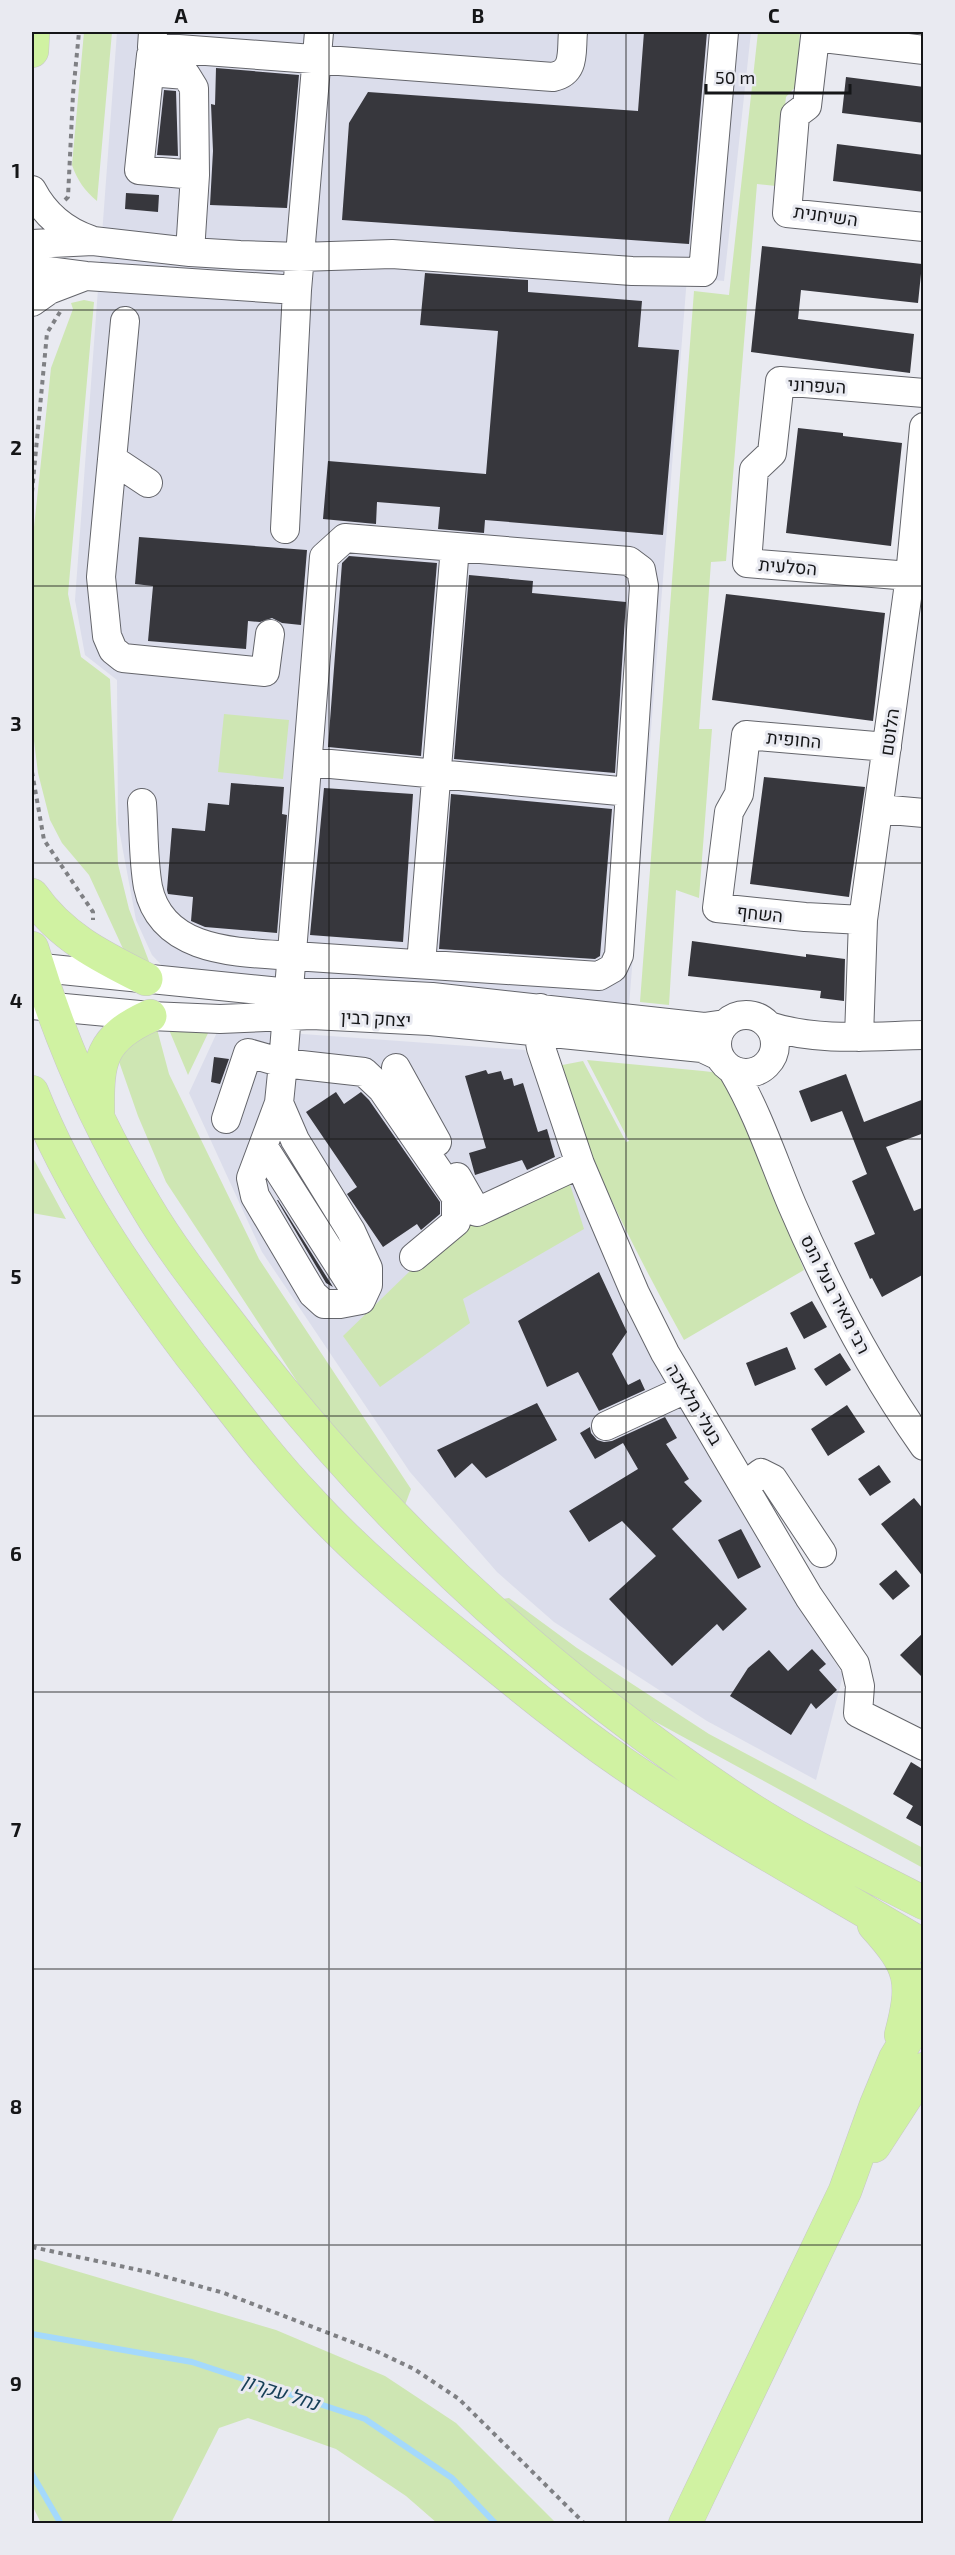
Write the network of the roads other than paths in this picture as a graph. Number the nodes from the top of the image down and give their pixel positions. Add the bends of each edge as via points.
1 (33, 32) edge
2 (573, 32) edge
3 (724, 32) edge
4 (318, 45) edge
5 (152, 50) edge
6 (924, 50) edge
7 (32, 51) edge
8 (195, 175) junction
9 (32, 189) edge
10 (924, 227) edge
11 (93, 241) junction
12 (32, 244) edge
13 (190, 252) junction
14 (300, 257) junction
15 (32, 270) edge
16 (86, 276) junction
17 (297, 290) junction
18 (32, 302) edge
19 (125, 321) dead end
20 (924, 393) edge
21 (924, 427) edge
22 (772, 453) joint
23 (112, 459) junction
24 (148, 483) dead end
25 (285, 529) dead end
26 (455, 547) junction
27 (910, 576) junction
28 (270, 634) dead end
29 (887, 747) junction
30 (309, 762) junction
31 (436, 774) junction
32 (630, 792) junction
33 (142, 803) dead end
34 (879, 809) junction
35 (729, 812) joint
36 (924, 813) edge
37 (32, 896) edge
38 (862, 920) junction
39 (294, 956) junction
40 (34, 961) edge
41 (421, 964) junction
42 (146, 979) junction
43 (289, 1005) junction
44 (42, 1006) edge
45 (150, 1016) junction
46 (539, 1020) junction
47 (725, 1024) junction
48 (924, 1035) edge
49 (856, 1037) junction
50 (769, 1049) junction
51 (283, 1064) junction
52 (726, 1064) junction
53 (396, 1068) dead end
54 (279, 1102) junction
55 (35, 1104) edge
56 (99, 1116) junction
57 (226, 1119) dead end
58 (764, 1135) junction
59 (263, 1146) junction
60 (580, 1164) junction
61 (414, 1257) dead end
62 (361, 1300) junction
63 (686, 1389) junction
64 (606, 1426) dead end
65 (924, 1446) edge
66 (744, 1486) junction
67 (822, 1553) dead end
68 (924, 1746) edge
69 (849, 1901) junction
70 (924, 1903) edge
71 (924, 1946) edge
72 (924, 2010) edge
73 (916, 2067) edge
74 (684, 2523) edge

1 - 7 main road
2 - 4 street via 569,68 564,75 553,77
3 - 14 street via 703,272 632,271 392,254
4 - 5 street
4 - 14 street
5 - 8 street via 186,75 194,88
5 - 8 street via 139,170
6 - 10 street, השיחנית via 815,37 807,106 795,115 786,213
8 - 13 street
9 - 11 street via 56,222
11 - 12 street
11 - 13 street
13 - 14 street
14 - 17 street
15 - 16 street
16 - 17 street
16 - 18 street via 49,290
17 - 25 street
19 - 23 street
20 - 22 street, העפרוני via 780,381
21 - 27 street, הלוטם
22 - 27 street, הסלעית via 754,470 747,563
23 - 24 street
23 - 28 street via 101,578 107,636 113,650 123,658 265,672
26 - 30 street via 345,538 324,557
26 - 31 street
26 - 32 street via 629,561 641,570 644,586
27 - 29 street, הלוטם
29 - 34 street, הלוטם
29 - 35 street, החופית via 746,735 739,794
30 - 31 street
30 - 39 street
31 - 32 street
31 - 41 street
32 - 41 street via 619,955 613,968 599,976
33 - 39 street via 148,887 157,913 176,932 214,949
34 - 36 street
34 - 38 street, הלוטם
35 - 38 street, השחף via 717,908
37 - 42 main road via 74,940
38 - 49 street, הלוטם
39 - 41 street
39 - 43 street
40 - 42 street, יצחק רבין
40 - 44 main road
42 - 43 street, יצחק רבין
43 - 45 street, יצחק רבין via 253,1019
43 - 46 street, יצחק רבין via 354,993 432,997
43 - 51 street
44 - 45 street, יצחק רבין
44 - 56 main road
45 - 56 main road via 120,1032 108,1047 100,1069
46 - 47 street, יצחק רבין via 704,1027
46 - 52 street, יצחק רבין via 702,1048
46 - 60 street, בעלי מלאכה via 546,1068
47 - 50 street via 737,1017 754,1016
47 - 52 street via 718,1037
48 - 49 street
49 - 50 street via 791,1051
50 - 52 street via 752,1073
50 - 58 street, רבי מאיר בעל הנס
51 - 54 street
51 - 57 street via 248,1053
51 - 61 street via 364,1072 382,1089 456,1197 456,1222
52 - 58 street, רבי מאיר בעל הנס via 745,1092
53 - 60 street via 477,1212
54 - 59 street
54 - 62 street via 295,1140 351,1231 368,1268 368,1285
55 - 69 main road via 66,1167 152,1305 274,1461 360,1552 521,1687 622,1762 799,1875
56 - 70 main road via 146,1207 244,1342 318,1434 441,1565 528,1644 682,1763 793,1835
58 - 65 street, רבי מאיר בעל הנס via 837,1302 893,1402
59 - 62 street
59 - 62 street via 251,1178 255,1196 313,1294 324,1304
60 - 63 street, בעלי מלאכה via 635,1293
63 - 64 street
63 - 66 street, בעלי מלאכה
66 - 67 street via 761,1473 773,1479
66 - 68 street, בעלי מלאכה via 855,1664 860,1686 858,1713
69 - 71 main road
69 - 73 main road via 897,1952 909,1980
72 - 73 main road
73 - 74 main road via 845,2190

